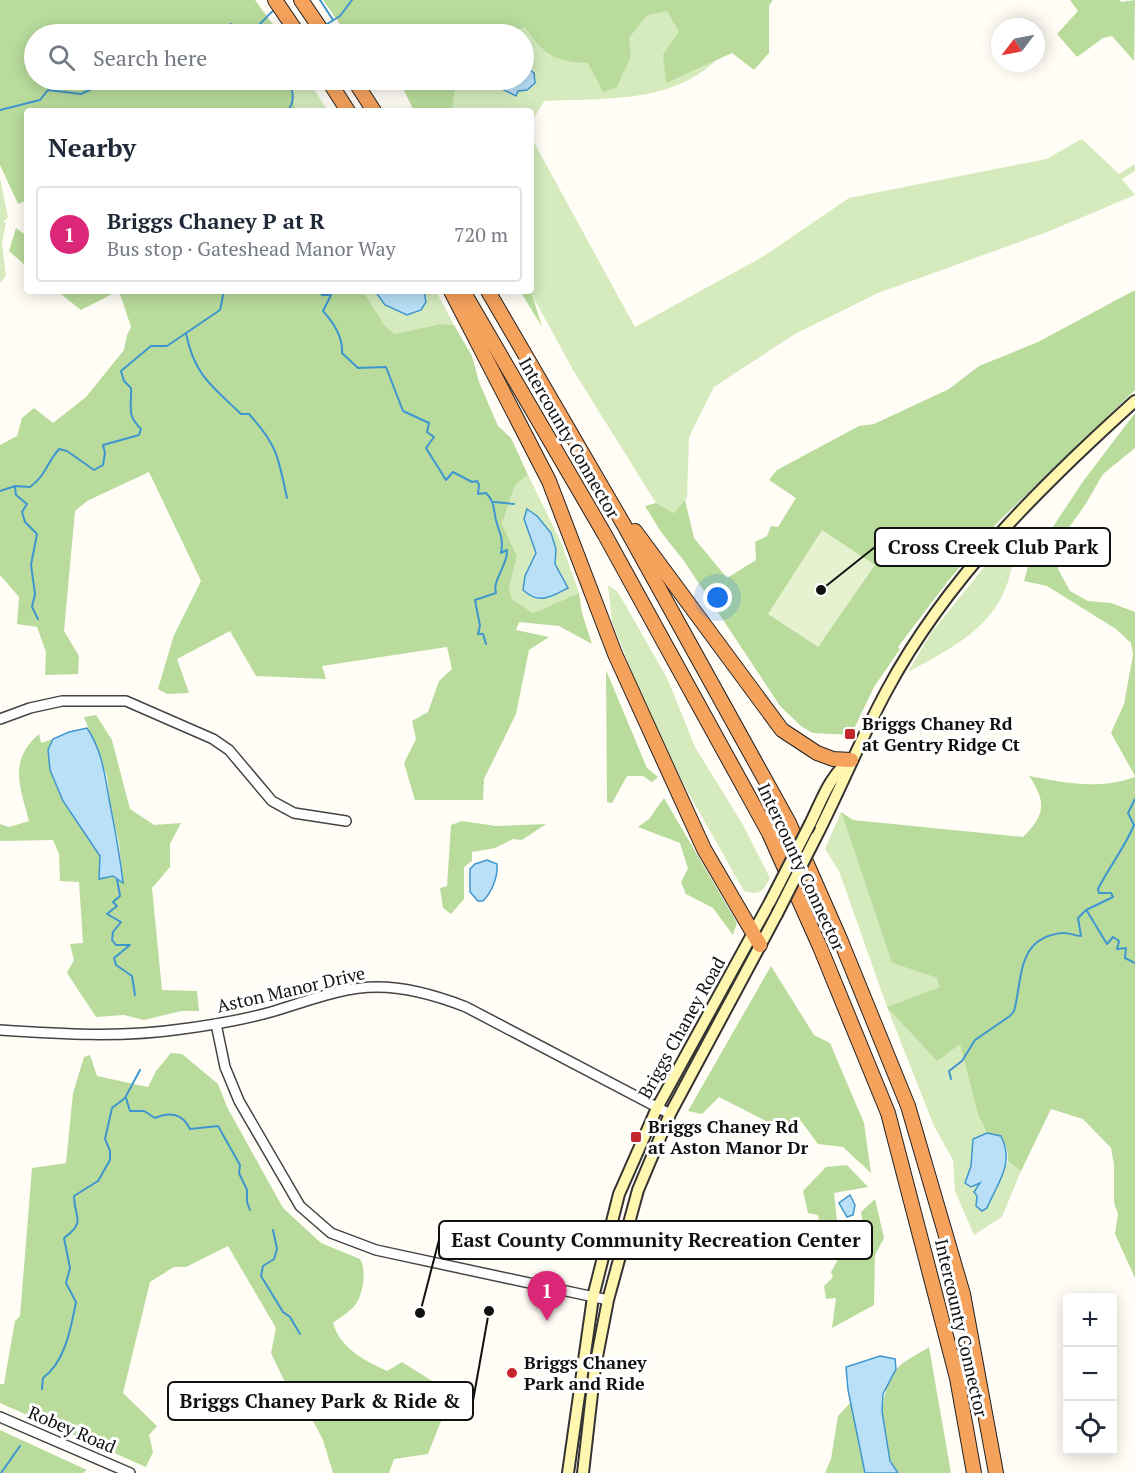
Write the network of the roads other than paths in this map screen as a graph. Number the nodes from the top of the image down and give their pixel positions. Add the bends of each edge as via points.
1 (275, 0) edge
2 (301, 0) edge
3 (291, 24) edge
4 (317, 24) edge
5 (335, 90) edge
6 (360, 90) edge
7 (346, 108) edge
8 (372, 108) edge
9 (453, 294) edge
10 (465, 294) edge
11 (490, 294) edge
12 (1135, 401) edge
13 (593, 471) junction
14 (0, 719) edge
15 (851, 760) junction
16 (346, 821) dead end
17 (756, 939) junction
18 (216, 1024) junction
19 (0, 1030) edge
20 (657, 1108) junction
21 (669, 1114) junction
22 (593, 1297) junction
23 (608, 1300) junction
24 (979, 1374) junction
25 (0, 1417) edge
26 (130, 1473) edge
27 (568, 1473) edge
28 (584, 1473) edge
29 (973, 1473) edge
30 (996, 1473) edge
31 (1003, 1473) edge

1 - 3 highway
2 - 4 highway
5 - 7 highway
6 - 8 highway
9 - 17 highway via 549,481 615,654 700,840
10 - 29 highway, Intercounty Connector via 605,535 769,833 820,947 888,1113 957,1378
11 - 13 highway, Intercounty Connector
12 - 15 main road, Briggs Chaney Road via 1048,483 944,600 887,688
13 - 15 highway via 782,730 817,753
13 - 24 highway, Intercounty Connector via 789,823 840,939 908,1106 963,1293
14 - 16 street via 62,701 126,701 195,729 229,750 272,801 294,813
15 - 17 main road, Briggs Chaney Road, bridge via 777,914
15 - 17 main road, Briggs Chaney Road, bridge via 834,777 770,902
17 - 20 main road, Briggs Chaney Road
17 - 21 main road, Briggs Chaney Road
18 - 19 street, Aston Manor Drive via 75,1035
18 - 20 street, Aston Manor Drive via 337,992 401,988 466,1007
18 - 22 street via 225,1067 239,1101 300,1206 331,1233 376,1250
20 - 21 street, Aston Manor Drive
20 - 22 main road, Briggs Chaney Road via 619,1194
21 - 23 main road, Briggs Chaney Road via 638,1190
22 - 23 street
22 - 27 main road, Briggs Chaney Road
23 - 28 main road, Briggs Chaney Road via 595,1367
24 - 30 highway, Intercounty Connector
24 - 31 highway
25 - 26 street, Robey Road

